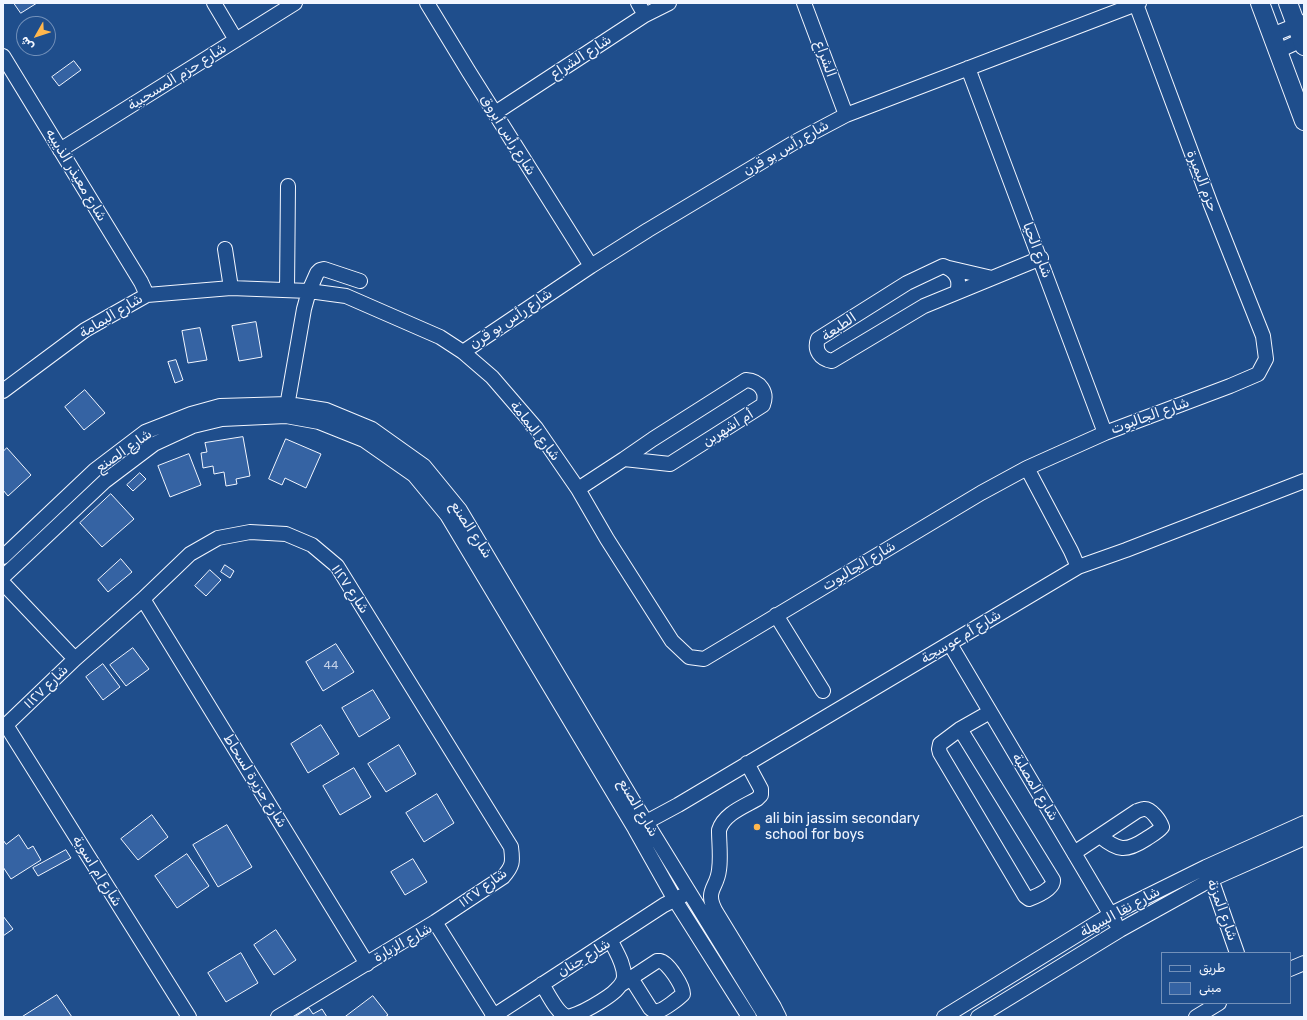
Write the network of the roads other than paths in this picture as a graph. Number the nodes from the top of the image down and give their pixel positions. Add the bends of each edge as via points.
1 (295, 3) edge
2 (427, 3) edge
3 (638, 3) edge
4 (669, 3) edge
5 (804, 3) edge
6 (1260, 3) edge
7 (1288, 3) edge
8 (212, 4) edge
9 (1137, 4) edge
10 (645, 15) junction
11 (1302, 34) edge
12 (236, 40) junction
13 (1275, 43) junction
14 (3, 56) edge
15 (968, 68) junction
16 (495, 113) junction
17 (846, 115) junction
18 (1304, 121) edge
19 (60, 150) junction
20 (288, 186) dead end
21 (225, 249) dead end
22 (1041, 258) junction
23 (591, 266) junction
24 (949, 268) junction
25 (992, 278) junction
26 (360, 281) dead end
27 (231, 288) junction
28 (287, 290) junction
29 (309, 291) junction
30 (957, 292) junction
31 (147, 294) junction
32 (463, 352) junction
33 (1266, 359) joint
34 (3, 391) edge
35 (287, 410) junction
36 (1105, 433) junction
37 (653, 439) junction
38 (624, 459) junction
39 (670, 464) junction
40 (1027, 468) junction
41 (1304, 481) edge
42 (578, 489) junction
43 (3, 557) edge
44 (1078, 567) junction
45 (3, 577) edge
46 (3, 583) edge
47 (143, 599) junction
48 (776, 615) junction
49 (950, 644) junction
50 (689, 657) joint
51 (75, 659) junction
52 (823, 691) dead end
53 (990, 712) junction
54 (5, 727) edge
55 (960, 729) junction
56 (747, 763) junction
57 (1304, 824) edge
58 (640, 826) junction
59 (1100, 836) dead end
60 (1304, 838) edge
61 (1074, 853) junction
62 (1209, 873) junction
63 (689, 893) junction
64 (675, 900) junction
65 (1111, 914) junction
66 (434, 922) junction
67 (1120, 930) junction
68 (611, 941) junction
69 (1237, 952) edge
70 (1304, 963) edge
71 (367, 964) junction
72 (1291, 968) edge
73 (626, 981) junction
74 (542, 984) junction
75 (1217, 1004) edge
76 (493, 1016) edge
77 (189, 1017) edge
78 (278, 1017) edge
79 (749, 1017) edge
80 (766, 1017) edge
81 (779, 1017) edge
82 (944, 1017) edge
83 (978, 1017) edge
84 (1196, 1017) edge

1 - 12 street, شارع حزم المسحبية
2 - 16 street, شارع رأس أبروق
3 - 10 street
4 - 10 street, شارع الشراع
5 - 17 street, الشراع
6 - 13 main road
7 - 11 main road
8 - 12 street
9 - 15 street, شارع رأس بو قرن
9 - 33 street, حزم البمبرة via 1211,205 1263,336
10 - 16 street, شارع الشراع
11 - 13 street
12 - 19 street, شارع حزم المسحبية
13 - 18 main road
14 - 19 street, شارع معيذر الذيبيه
15 - 17 street, شارع رأس بو قرن
15 - 22 street, شارع الحيا
16 - 23 street, شارع رأس أبروق
17 - 23 street, شارع رأس بو قرن via 795,142
19 - 31 street, شارع معيذر الذيبيه
20 - 28 street
21 - 27 street
22 - 25 street, الطبعة
22 - 36 street, شارع الحيا
23 - 32 street, شارع رأس بو قرن
24 - 25 street, الطبعة
24 - 30 street via 959,281
24 - 30 street, الطبعة via 943,266 907,283 818,339 818,351 823,358 832,361 924,306
25 - 30 street, الطبعة
26 - 29 street via 324,269 317,273
27 - 28 street, شارع اليمامة
27 - 31 street, شارع اليمامة
28 - 29 street, شارع اليمامة
29 - 32 street, شارع اليمامة via 346,296 440,337
29 - 35 street
31 - 34 street, شارع اليمامة via 85,330
32 - 42 street, شارع اليمامة via 492,377 536,428
33 - 36 street, شارع الجالبوت via 1258,374
35 - 43 street, شارع الصنع via 220,406 145,432 95,470
35 - 45 street, شارع الصنع via 222,419 194,426 154,444 105,481
35 - 58 street, شارع الصنع via 326,410 372,429 424,466 460,510
36 - 40 street, شارع الجالبوت
37 - 38 street, أم اشهرين
37 - 39 street via 658,454
37 - 39 street, أم اشهرين via 746,380 755,382 762,388 765,396 763,405
38 - 39 street
38 - 42 street, أم اشهرين
40 - 44 street
40 - 48 street, شارع الجالبوت
41 - 44 street, شارع أم عوسجة
42 - 50 street, شارع اليمامة via 672,640
44 - 49 street, شارع أم عوسجة
46 - 51 street
47 - 51 street, شارع ١١٢٧
47 - 66 street, شارع ١١٢٧ via 190,554 218,538 250,532 286,534 312,545 337,566 511,847 511,868 503,877
47 - 71 street, شارع جزيرة لسحاط
48 - 50 street, شارع الجالبوت via 704,658
48 - 52 street
49 - 53 street, شارع المصلبة
49 - 56 street, شارع أم عوسجة
51 - 54 street, شارع ١١٢٧
53 - 55 street
53 - 61 street, شارع المصلبة
54 - 77 street, شارع ام اسوية
55 - 55 street via 940,744 940,753 1025,896 1034,897 1052,886 1053,880
56 - 58 street, شارع أم عوسجة
56 - 81 street via 761,789 761,795 721,823 719,869 711,891 712,905
57 - 62 street, شارع نقا السهلة
58 - 63 street, شارع الصنع
58 - 64 street, شارع الصنع
59 - 61 street
60 - 62 street, شارع نقا السهلة
61 - 65 street, شارع المصلبة
62 - 65 street, شارع نقا السهلة
62 - 67 street, شارع نقا السهلة
62 - 69 street, شارع المزنة
63 - 64 street, شارع جنان
63 - 80 street, شارع الصنع
64 - 68 street, شارع جنان
64 - 79 street, شارع الصنع
65 - 67 street, شارع المصلبة
65 - 82 street, شارع نقا السهلة
66 - 71 street, شارع الزبارة
66 - 76 street, شارع الزبارة
67 - 83 street, شارع نقا السهلة
68 - 73 street via 623,966
68 - 74 street, شارع جنان
70 - 72 street
71 - 78 street, شارع الزبارة
73 - 73 street via 663,961 683,991 680,997 657,1012 651,1010
73 - 74 street via 608,996 579,1014 570,1016 561,1013
74 - 76 street, شارع جنان
75 - 84 street

